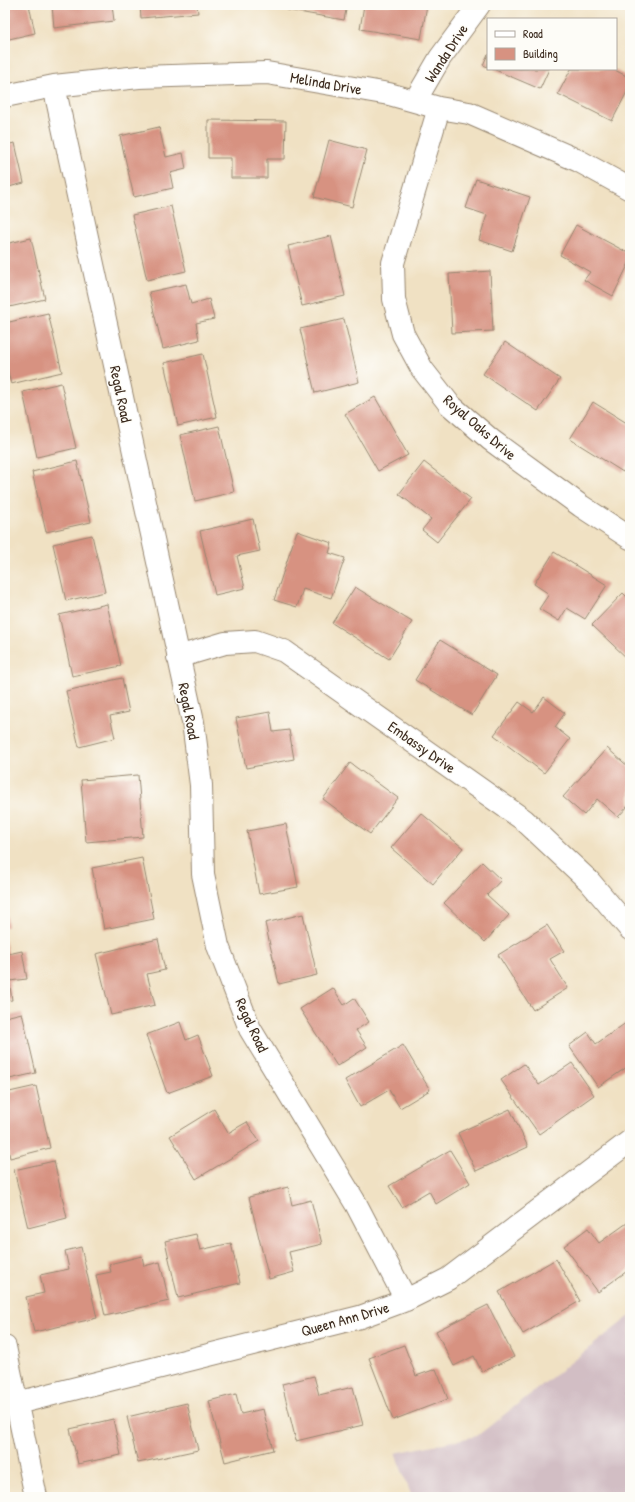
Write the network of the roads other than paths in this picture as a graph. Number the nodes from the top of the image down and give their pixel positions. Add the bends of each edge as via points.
1 (478, 5) edge
2 (54, 86) junction
3 (5, 96) edge
4 (415, 101) junction
5 (439, 108) junction
6 (630, 189) edge
7 (630, 538) edge
8 (178, 657) junction
9 (630, 929) edge
10 (630, 1141) edge
11 (406, 1300) junction
12 (5, 1348) edge
13 (17, 1403) junction
14 (36, 1497) edge

1 - 4 street, Wanda Drive via 440,58
2 - 3 street, Melinda Drive
2 - 4 street, Melinda Drive via 139,77 267,73 389,94
2 - 8 street, Regal Road
4 - 5 street, Melinda Drive
5 - 6 street, Melinda Drive via 469,113 578,161
5 - 7 street, Royal Oaks Drive via 393,263 394,299 403,334 422,370 450,405 497,445
8 - 9 street, Embassy Drive via 225,643 255,641 284,651 524,820 589,881
8 - 11 street, Regal Road via 193,722 200,785 203,874 218,946 250,1029 356,1204
10 - 11 street, Queen Ann Drive via 448,1279
11 - 13 street, Queen Ann Drive via 360,1317
12 - 13 street
13 - 14 street

